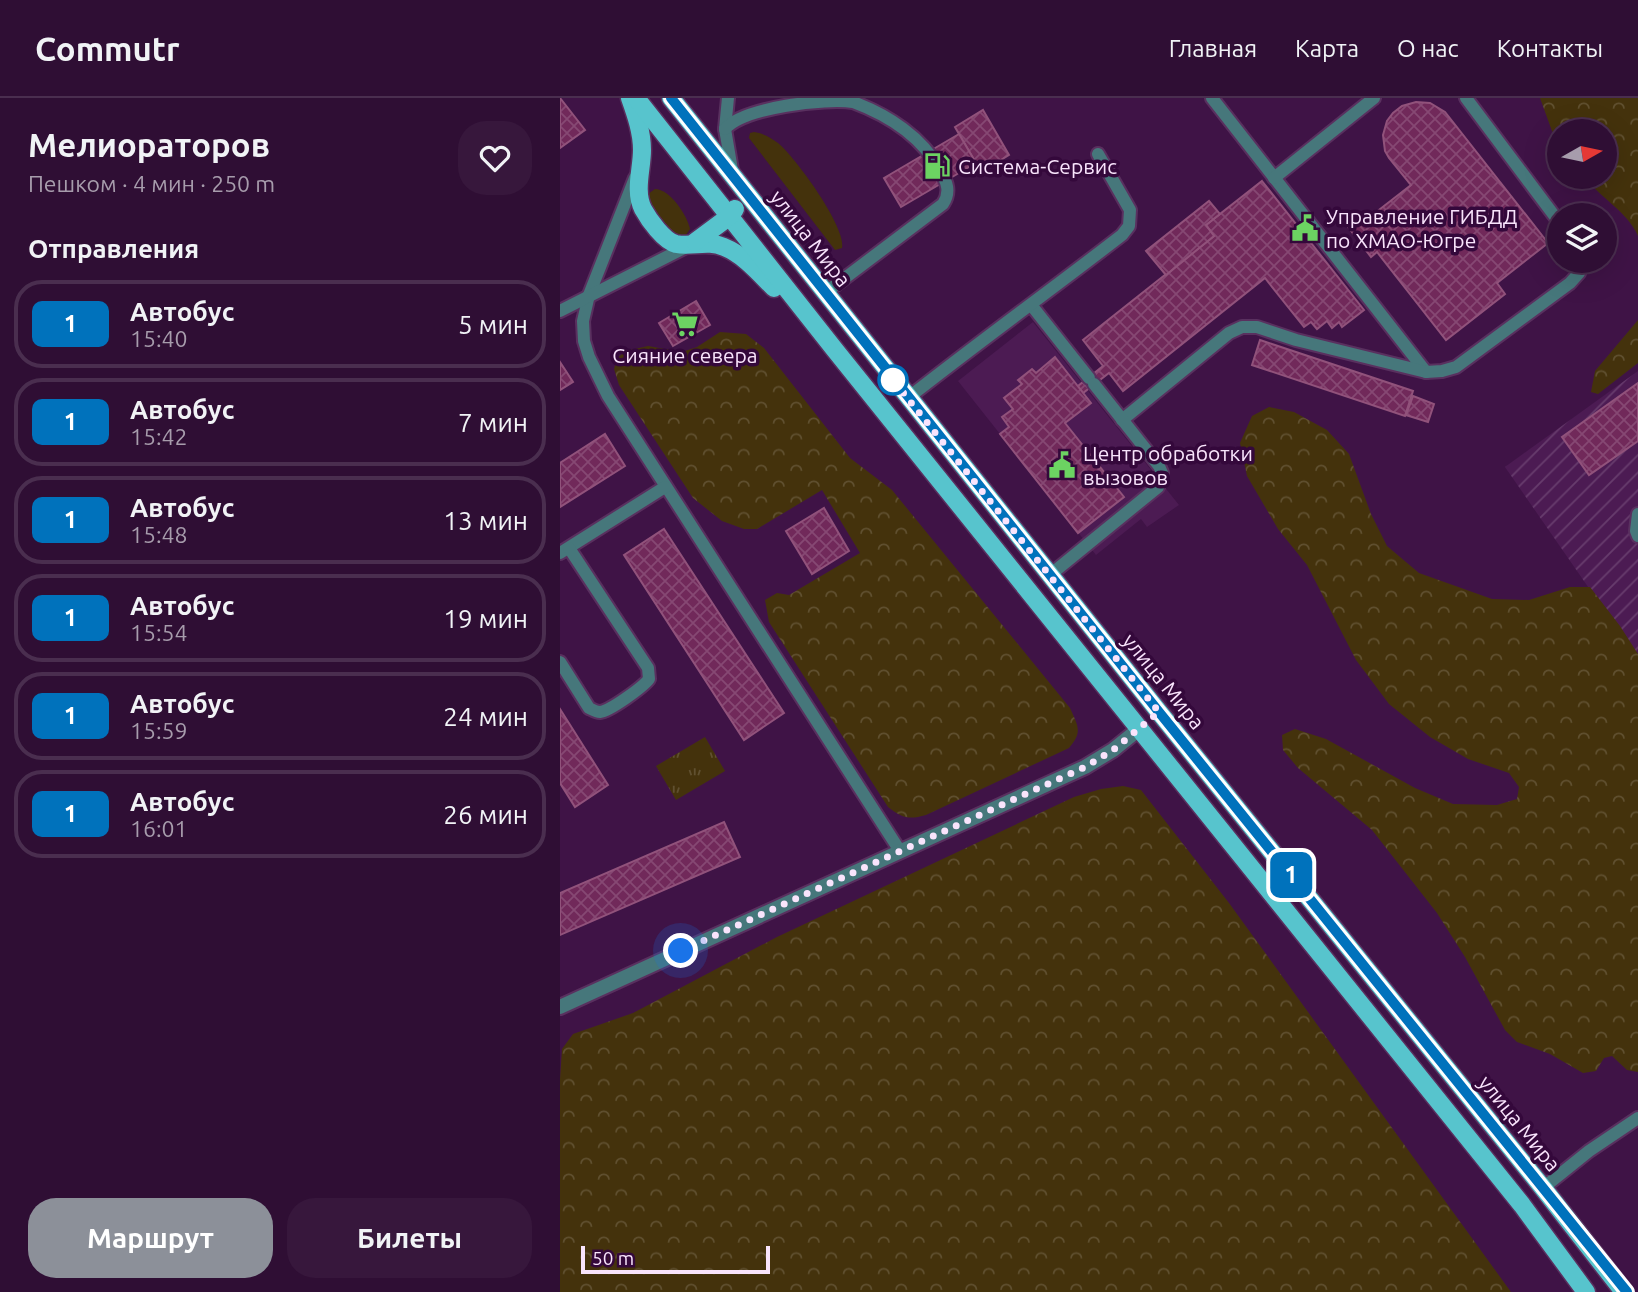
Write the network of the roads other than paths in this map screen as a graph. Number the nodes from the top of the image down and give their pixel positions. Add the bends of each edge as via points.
1 (629, 98) edge
2 (636, 98) edge
3 (671, 98) edge
4 (728, 98) edge
5 (1212, 98) edge
6 (1374, 98) edge
7 (1466, 98) edge
8 (725, 129) junction
9 (1097, 154) dead end
10 (640, 165) junction
11 (733, 177) junction
12 (1273, 178) junction
13 (1547, 206) edge
14 (730, 216) junction
15 (695, 242) junction
16 (1579, 273) edge
17 (825, 293) junction
18 (589, 295) junction
19 (1032, 306) junction
20 (560, 311) edge
21 (835, 350) junction
22 (1426, 372) junction
23 (908, 398) junction
24 (1122, 420) junction
25 (665, 486) junction
26 (1638, 514) edge
27 (1638, 536) edge
28 (564, 551) edge
29 (1050, 575) junction
30 (560, 662) edge
31 (1159, 712) junction
32 (1139, 729) junction
33 (900, 851) junction
34 (560, 1007) edge
35 (1638, 1118) edge
36 (1543, 1188) junction
37 (1522, 1205) junction
38 (1553, 1245) junction
39 (1577, 1292) edge
40 (1586, 1292) edge
41 (1625, 1292) edge

1 - 10 main road via 639,124
2 - 14 main road
3 - 11 main road, улица Мира
4 - 8 lane
5 - 12 lane
6 - 12 lane
7 - 13 lane
8 - 11 lane
8 - 17 lane via 749,114 795,103 851,101 908,132 933,157 948,190 943,204
9 - 19 lane via 1130,210 1129,226
10 - 15 main road via 643,209 671,242
10 - 18 lane
11 - 14 main road via 739,198
11 - 17 main road, улица Мира
12 - 22 lane
14 - 15 main road
14 - 21 main road
15 - 18 lane
15 - 21 main road via 719,245 745,260
16 - 22 lane via 1456,367
17 - 23 main road, улица Мира
18 - 20 lane
18 - 25 lane via 583,321 589,357
19 - 23 lane
19 - 24 lane
21 - 32 main road
22 - 24 lane via 1257,327 1242,327
23 - 29 main road, улица Мира
24 - 29 lane via 1159,466 1161,481
25 - 28 lane
25 - 33 lane
26 - 27 lane
28 - 30 lane via 648,668 649,679 643,687 597,712 589,708
29 - 31 main road, улица Мира
31 - 32 main road
31 - 36 main road, улица Мира
32 - 33 street via 1085,767
32 - 37 main road
33 - 34 street
35 - 36 lane
36 - 37 main road
36 - 41 main road, улица Мира
37 - 38 main road
38 - 39 main road
38 - 40 main road

